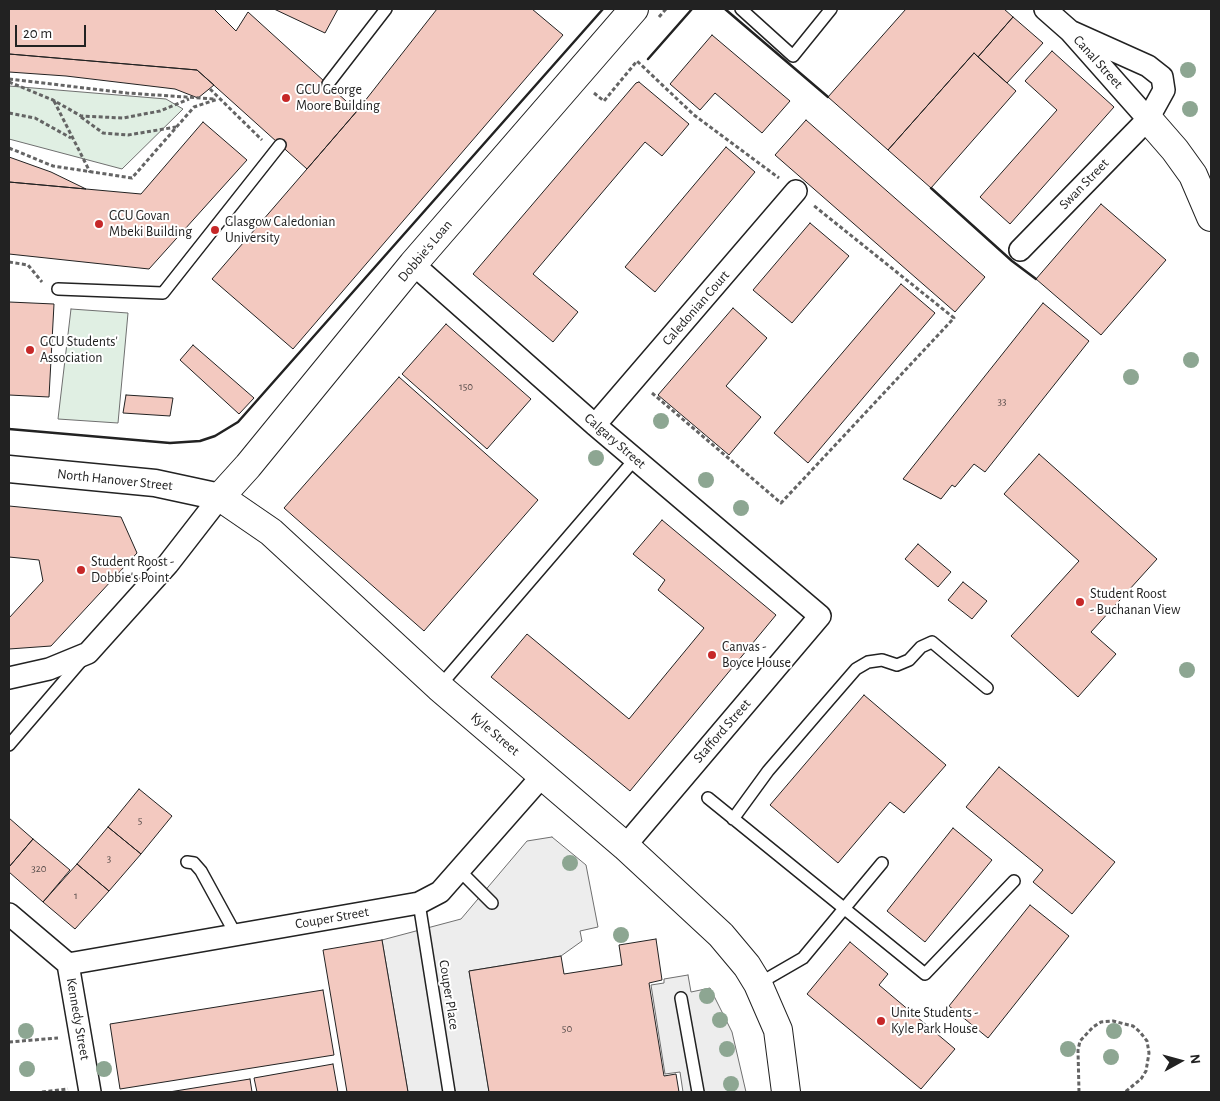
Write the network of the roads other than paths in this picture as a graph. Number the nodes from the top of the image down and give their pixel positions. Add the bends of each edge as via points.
1 (386, 9) edge
2 (634, 9) edge
3 (741, 9) edge
4 (831, 9) edge
5 (1045, 9) edge
6 (1070, 31) junction
7 (328, 84) dead end
8 (1148, 118) junction
9 (278, 148) road end
10 (796, 191) road end
11 (1211, 217) edge
12 (1020, 250) dead end
13 (413, 264) junction
14 (58, 289) road end
15 (595, 425) junction
16 (635, 459) junction
17 (9, 469) edge
18 (220, 496) junction
19 (820, 616) joint
20 (88, 653) junction
21 (9, 678) edge
22 (439, 687) junction
23 (987, 688) dead end
24 (9, 745) edge
25 (543, 775) junction
26 (708, 798) dead end
27 (733, 819) junction
28 (625, 846) junction
29 (187, 862) dead end
30 (882, 863) dead end
31 (459, 870) junction
32 (1014, 881) dead end
33 (418, 903) junction
34 (492, 903) dead end
35 (844, 910) junction
36 (9, 914) edge
37 (236, 935) junction
38 (68, 964) junction
39 (758, 984) junction
40 (682, 998) dead end
41 (90, 1092) edge
42 (450, 1092) edge
43 (698, 1092) edge
44 (786, 1092) edge

1 - 7 lane
2 - 13 main road, Dobbie's Loan
3 - 4 lane via 793,56
5 - 6 street, Canal Street
6 - 8 street, Canal Street
6 - 8 street, Swan Street via 1148,66 1162,77 1164,90
8 - 11 main road via 1193,175
8 - 12 street, Swan Street
9 - 14 lane via 163,293
10 - 15 street, Caledonian Court
13 - 15 street, Calgary Street
13 - 18 main road, Dobbie's Loan
15 - 16 street, Calgary Street
16 - 19 street, Calgary Street
16 - 22 lane
17 - 18 street, North Hanover Street via 154,483
18 - 20 street via 168,564
18 - 22 main road, Kyle Street via 271,532
19 - 28 street, Stafford Street
20 - 21 street via 49,669
20 - 24 lane
22 - 25 main road, Kyle Street
23 - 27 lane via 932,642 897,665 882,660 868,662 856,669 817,714 768,771
25 - 28 main road, Kyle Street
25 - 31 street, Couper Street
26 - 27 lane
27 - 35 lane
28 - 39 main road, Kyle Street via 721,935
29 - 37 lane via 194,863 201,871
30 - 35 lane
31 - 33 street, Couper Street via 440,892
31 - 34 lane
32 - 35 lane via 925,974
33 - 37 street, Couper Street
33 - 42 lane, Couper Place
35 - 39 lane via 803,958
36 - 38 street, Kennedy Street
37 - 38 street, Couper Street
38 - 41 street, Kennedy Street
39 - 44 main road, Kyle Street via 778,1030
40 - 43 lane

